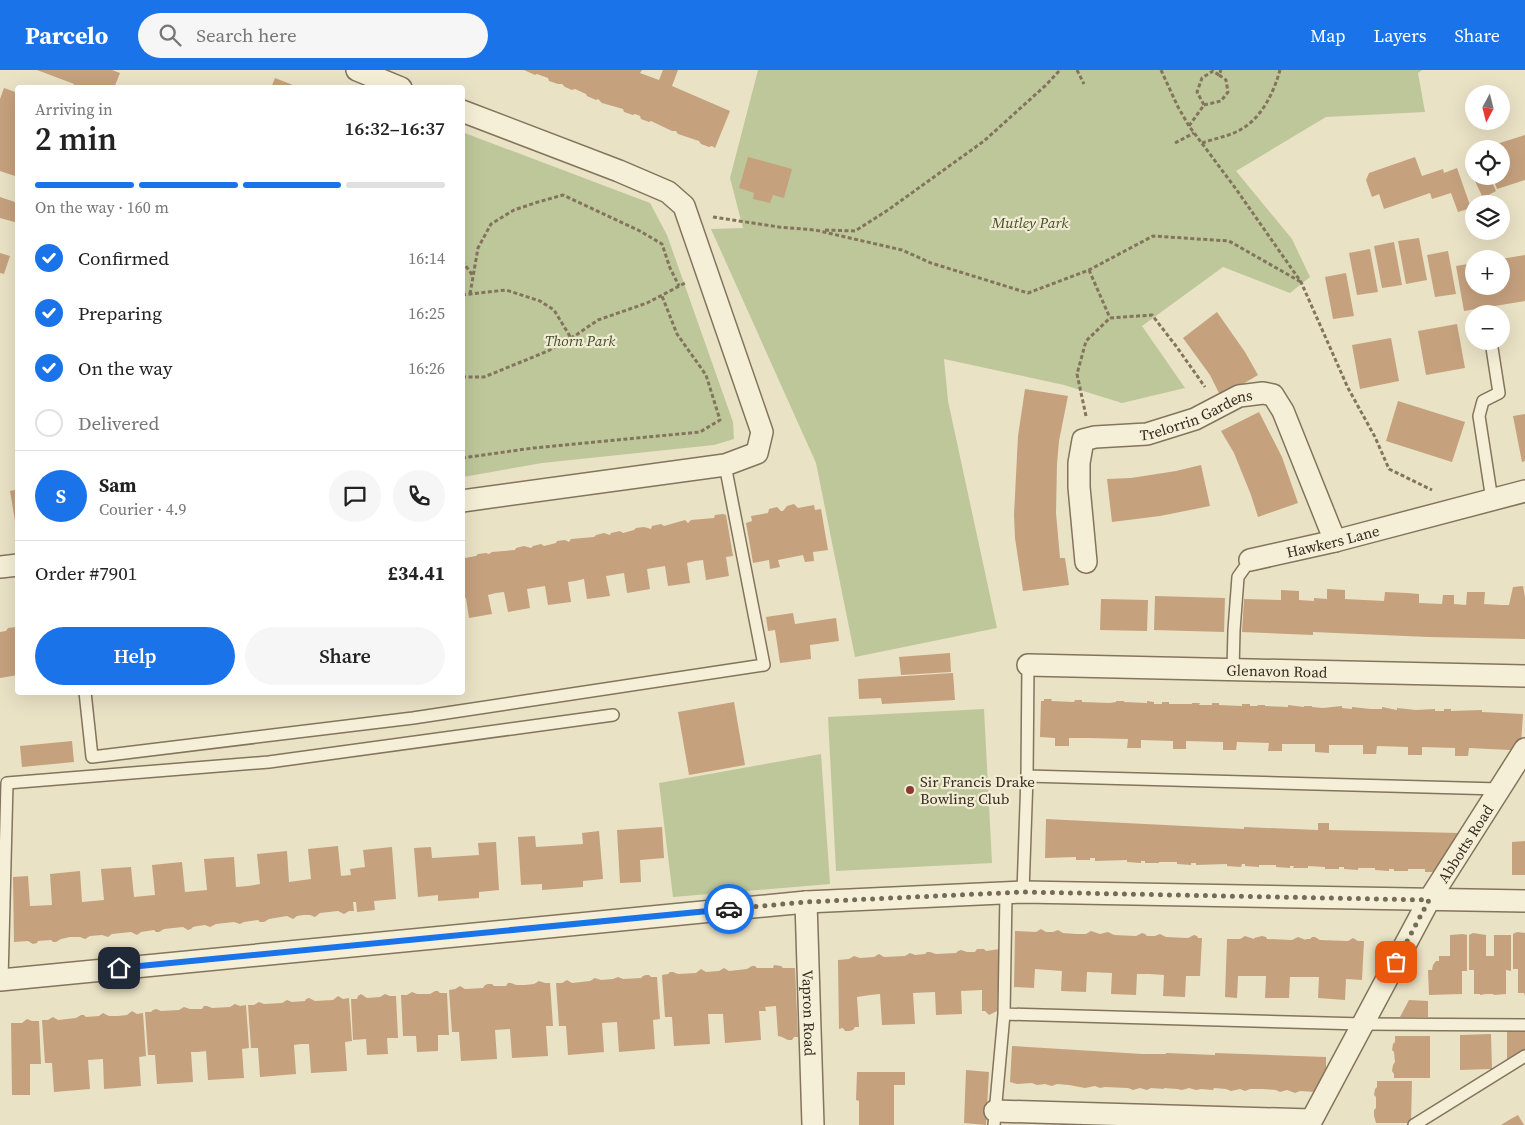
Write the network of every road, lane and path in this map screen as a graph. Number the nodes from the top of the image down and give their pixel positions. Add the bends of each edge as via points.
1 (357, 70) edge
2 (1060, 70) edge
3 (1077, 70) edge
4 (1161, 70) edge
5 (1221, 70) edge
6 (1280, 70) edge
7 (1219, 75) junction
8 (1084, 84) dead end
9 (388, 85) edge
10 (1204, 105) junction
11 (465, 112) edge
12 (1189, 126) junction
13 (1194, 133) junction
14 (1175, 143) dead end
15 (1202, 143) junction
16 (689, 218) junction
17 (815, 230) junction
18 (465, 265) edge
19 (1089, 270) junction
20 (707, 271) junction
21 (473, 276) junction
22 (1301, 282) junction
23 (679, 286) junction
24 (470, 294) junction
25 (465, 295) edge
26 (662, 296) junction
27 (1110, 318) junction
28 (571, 338) junction
29 (1492, 350) edge
30 (465, 377) edge
31 (1215, 408) junction
32 (1090, 438) junction
33 (465, 458) edge
34 (725, 466) junction
35 (1525, 491) edge
36 (1492, 500) junction
37 (465, 501) edge
38 (1464, 506) junction
39 (1335, 541) junction
40 (1250, 560) joint
41 (1086, 562) dead end
42 (15, 564) edge
43 (0, 567) edge
44 (1028, 665) joint
45 (1233, 670) junction
46 (1525, 676) edge
47 (84, 695) edge
48 (613, 715) dead end
49 (1525, 749) edge
50 (1027, 776) junction
51 (1511, 777) edge
52 (1015, 892) junction
53 (1429, 900) junction
54 (1525, 901) edge
55 (806, 902) junction
56 (1, 980) edge
57 (1004, 1014) junction
58 (1362, 1024) junction
59 (1525, 1025) edge
60 (1525, 1056) edge
61 (994, 1118) edge
62 (1310, 1122) edge
63 (798, 1125) edge
64 (813, 1125) edge
65 (1414, 1125) edge

1 - 9 street
2 - 17 path via 984,141 888,210 854,232
3 - 8 path
4 - 12 path
5 - 7 path
6 - 15 path via 1270,97 1247,126
7 - 10 path via 1226,80 1228,92 1221,101
7 - 10 path via 1213,71 1202,78 1197,92
10 - 12 path
11 - 16 street via 668,192 684,206
12 - 13 path
13 - 14 path
13 - 15 path
15 - 22 path
16 - 17 path via 708,216
16 - 20 street
17 - 19 path via 902,250 931,263 1028,293
18 - 21 path
19 - 22 path via 1153,236 1229,241
19 - 27 path
20 - 23 path
20 - 34 street via 762,432 757,453
21 - 23 path via 478,248 491,224 514,210 563,195 662,244
21 - 24 path
22 - 38 path via 1348,388 1389,469
23 - 26 path
24 - 25 path
24 - 28 path via 506,290 540,301 554,310
26 - 28 path via 598,320
26 - 33 path via 677,334 706,375 720,420 700,432
27 - 31 path via 1152,315 1203,382
27 - 32 path via 1086,341 1077,374
28 - 30 path via 484,377
29 - 36 lane via 1499,393 1484,401 1480,416
31 - 32 street, Trelorrin Gardens via 1195,419 1146,434
31 - 39 street, Trelorrin Gardens via 1239,396 1273,395 1283,411
32 - 41 street via 1083,440 1079,487
34 - 37 street
34 - 47 lane via 764,665 413,718 92,757
35 - 36 street, Hawkers Lane
36 - 38 street, Hawkers Lane
38 - 39 street, Hawkers Lane
39 - 40 street, Hawkers Lane
40 - 45 lane, Hawkers Lane via 1238,577
42 - 43 street
44 - 45 street, Glenavon Road
44 - 50 lane
45 - 46 street, Glenavon Road
48 - 56 lane via 269,762 7,783
49 - 51 street, Abbotts Road
50 - 51 lane
50 - 52 lane
51 - 53 street, Abbotts Road
52 - 53 street
52 - 55 street
52 - 57 lane
53 - 54 street
53 - 58 street, Abbotts Road
55 - 56 street
55 - 64 street, Vapron Road
57 - 58 lane
57 - 61 lane
58 - 59 lane
58 - 62 street, Abbotts Road
60 - 65 lane
61 - 62 street
63 - 64 lane

